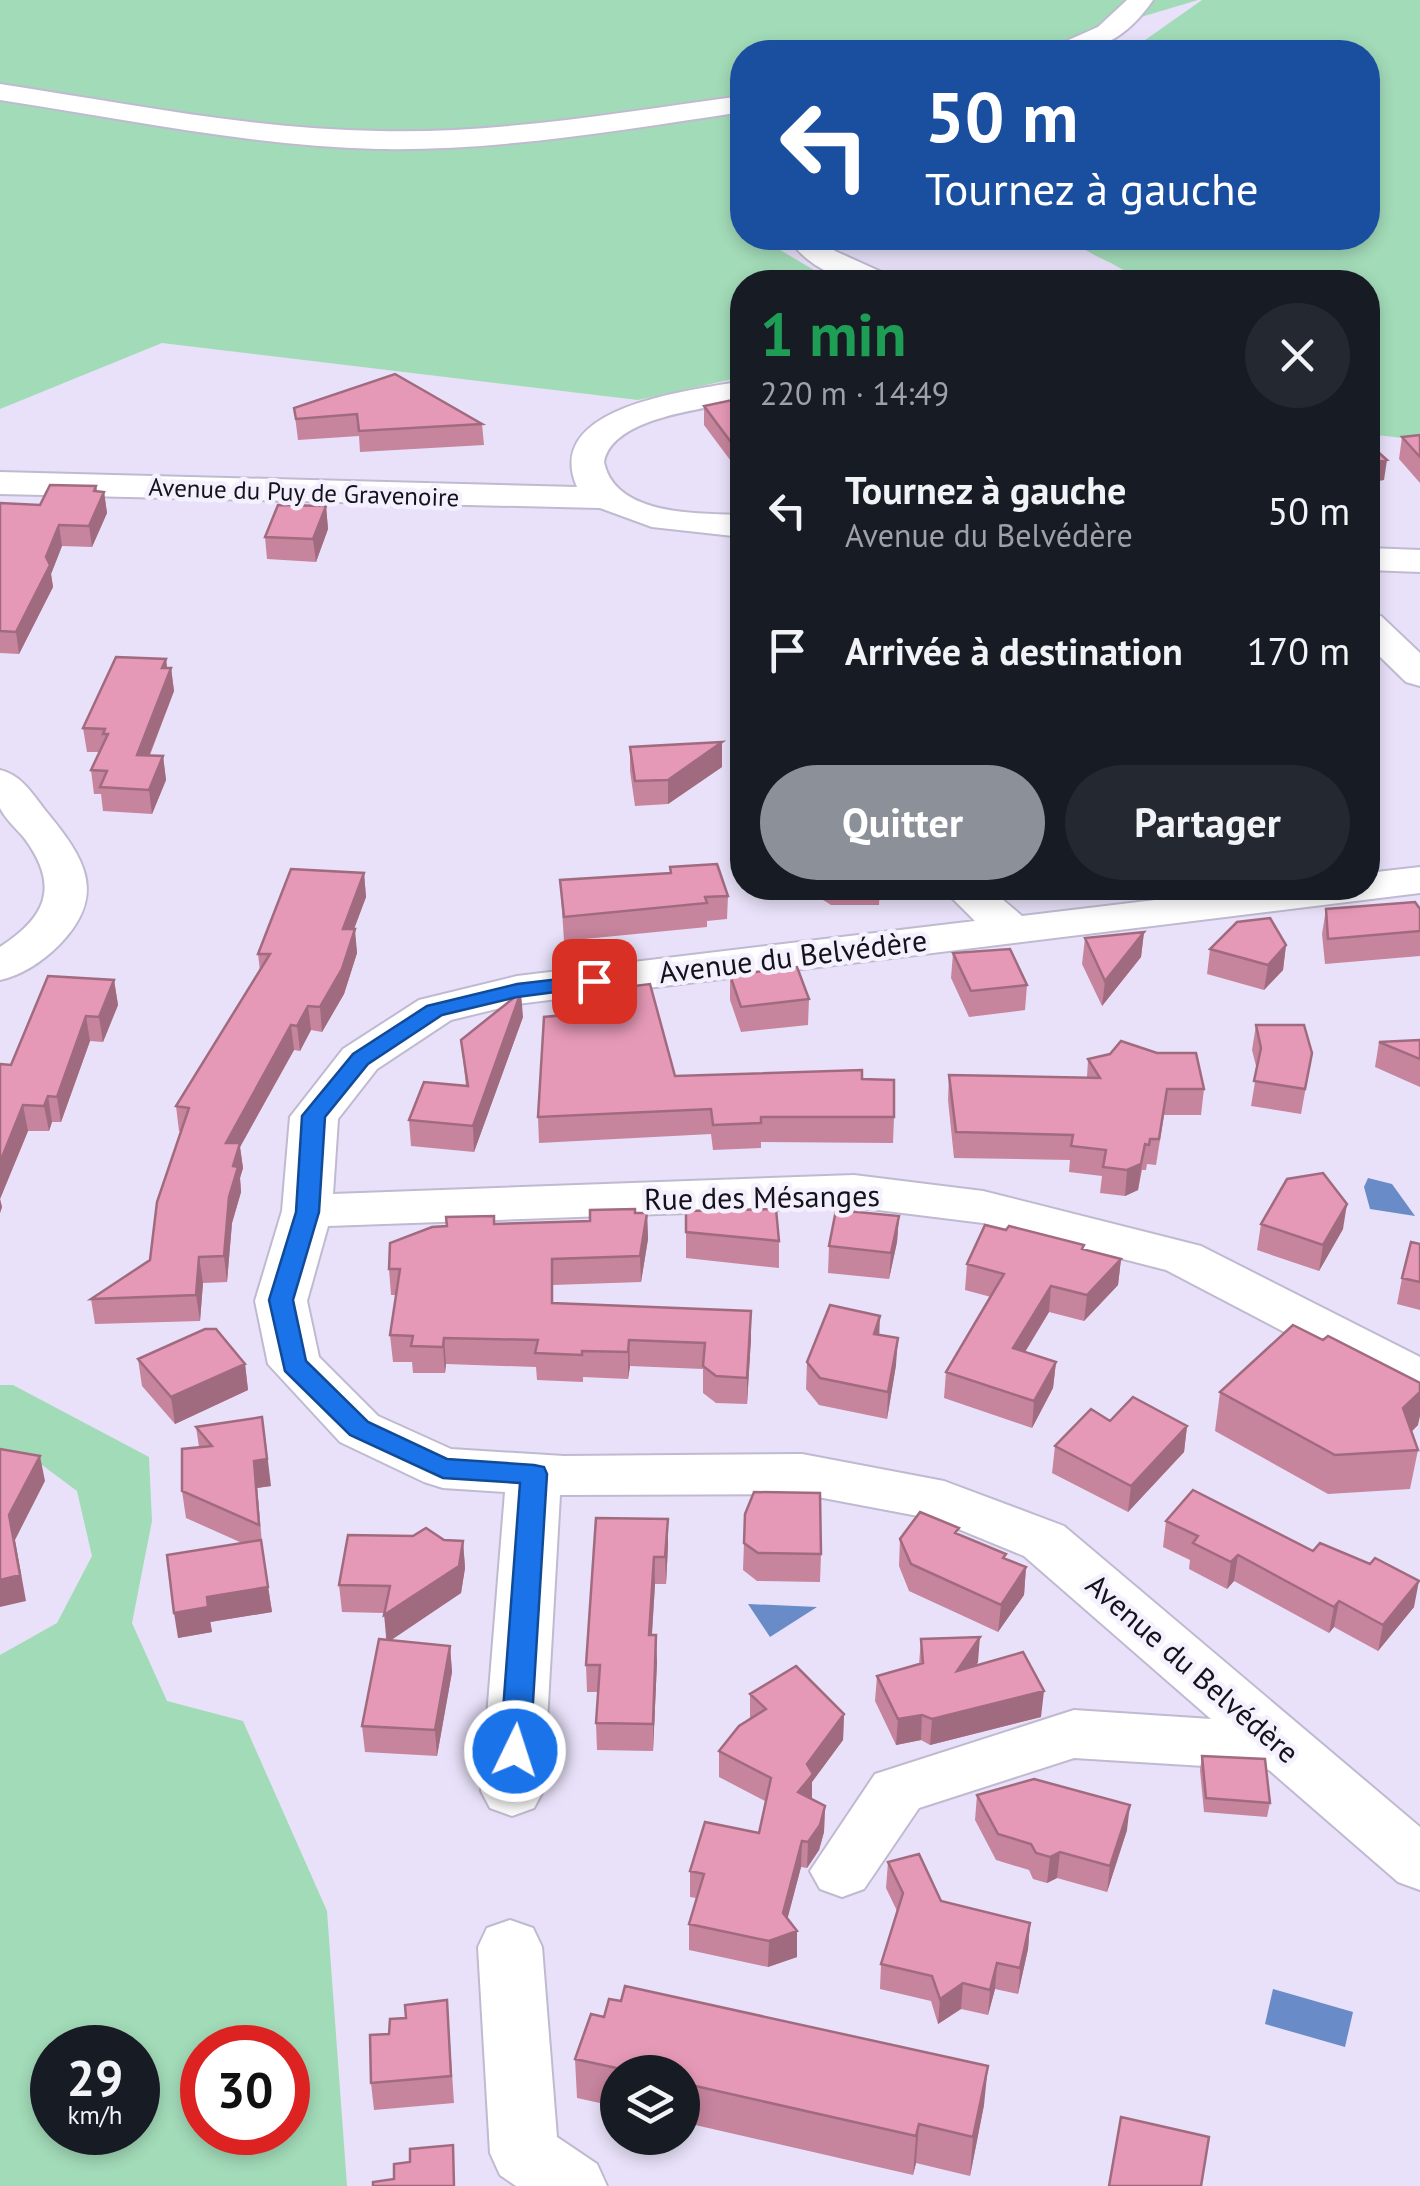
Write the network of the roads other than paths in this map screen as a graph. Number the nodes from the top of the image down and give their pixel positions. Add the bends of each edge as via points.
1 (1140, 0) edge
2 (1092, 40) edge
3 (0, 92) edge
4 (730, 106) edge
5 (816, 250) edge
6 (850, 270) edge
7 (730, 394) edge
8 (0, 483) edge
9 (608, 498) junction
10 (730, 525) edge
11 (1380, 559) edge
12 (1420, 561) edge
13 (1380, 636) edge
14 (1420, 674) edge
15 (0, 782) edge
16 (1420, 880) edge
17 (1380, 885) edge
18 (976, 900) edge
19 (1260, 900) edge
20 (1012, 930) junction
21 (0, 967) edge
22 (308, 1212) junction
23 (1420, 1380) edge
24 (534, 1474) junction
25 (1282, 1747) junction
26 (512, 1791) dead end
27 (1420, 1864) edge
28 (842, 1872) dead end
29 (510, 1948) dead end
30 (572, 2186) edge

1 - 2 street via 1124,21
3 - 4 street via 286,133 392,140 498,136
5 - 6 street
7 - 9 street via 638,416 602,435 586,465
8 - 9 street, Avenue du Puy de Gravenoire
9 - 10 street, Avenue du Puy de Gravenoire via 660,518
11 - 12 street
13 - 14 street
15 - 21 street via 68,874 65,907 39,945
16 - 17 street
18 - 20 street
19 - 20 street, Avenue du Belvédère
20 - 22 street, Avenue du Belvédère via 517,990 435,1010 360,1059 314,1116
22 - 23 street, Rue des Mésanges via 854,1191 984,1207 1184,1258
22 - 24 street, Avenue du Belvédère via 281,1300 294,1364 359,1428 443,1468
24 - 25 street, Avenue du Belvédère via 802,1474 944,1501 1044,1541
24 - 26 street
25 - 27 street, Avenue du Belvédère
25 - 28 street via 1074,1734 897,1791
29 - 30 street via 524,2154

